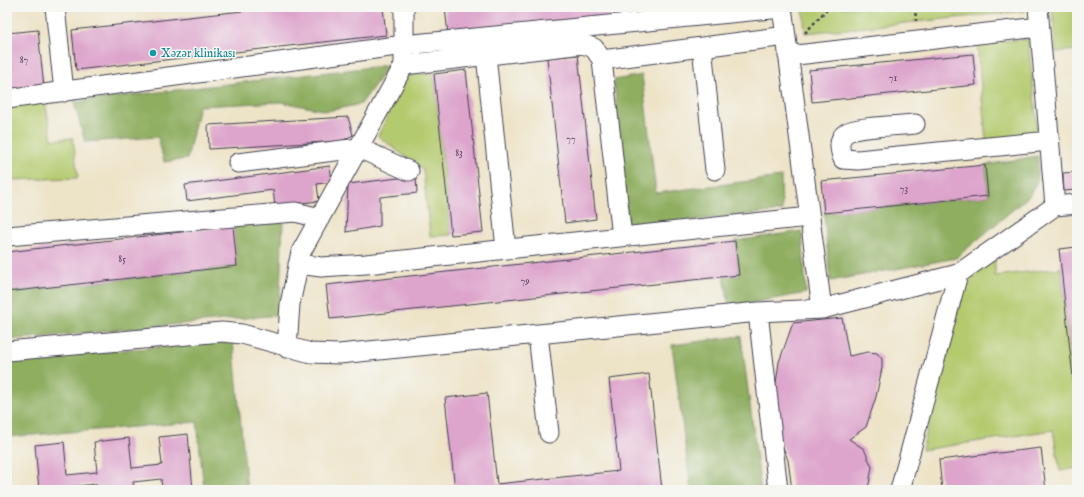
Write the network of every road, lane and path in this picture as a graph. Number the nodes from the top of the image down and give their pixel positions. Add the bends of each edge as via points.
1 (55, 7) edge
2 (404, 7) edge
3 (830, 7) edge
4 (915, 7) edge
5 (1038, 7) edge
6 (782, 8) edge
7 (916, 21) dead end
8 (1039, 27) junction
9 (805, 32) dead end
10 (786, 36) junction
11 (404, 45) junction
12 (702, 47) junction
13 (486, 55) junction
14 (788, 56) junction
15 (602, 60) junction
16 (404, 65) junction
17 (64, 92) junction
18 (7, 99) edge
19 (915, 124) dead end
20 (1049, 141) junction
21 (359, 148) junction
22 (238, 163) dead end
23 (715, 170) dead end
24 (409, 172) dead end
25 (1077, 204) edge
26 (1055, 206) junction
27 (809, 217) junction
28 (320, 218) junction
29 (7, 236) edge
30 (622, 237) junction
31 (506, 249) junction
32 (298, 264) junction
33 (958, 274) junction
34 (822, 309) junction
35 (758, 312) junction
36 (538, 334) junction
37 (287, 348) junction
38 (7, 351) edge
39 (549, 433) dead end
40 (778, 490) edge
41 (900, 490) edge

1 - 17 lane
2 - 11 lane
3 - 9 path
4 - 7 path
5 - 8 lane
6 - 10 lane
6 - 11 lane
8 - 14 lane
8 - 20 lane
10 - 12 lane
10 - 14 lane
11 - 16 lane
11 - 17 lane
12 - 15 lane
12 - 23 lane
13 - 15 lane via 583,44 594,48
13 - 16 lane
13 - 31 lane
14 - 27 lane
15 - 30 lane
16 - 21 lane
17 - 18 lane
19 - 20 lane via 856,129 845,134 839,150 843,159 858,160
20 - 26 lane
21 - 22 lane
21 - 24 lane
21 - 28 lane
25 - 26 lane
26 - 33 lane
27 - 30 lane
27 - 34 lane
28 - 29 lane via 295,212
28 - 32 lane via 301,252
30 - 31 lane
31 - 32 lane via 329,267
32 - 37 lane via 290,304
33 - 34 lane
33 - 41 lane
34 - 35 lane
35 - 36 lane
35 - 40 lane
36 - 37 lane via 339,354 311,353
36 - 39 lane
37 - 38 lane via 242,334 222,332

